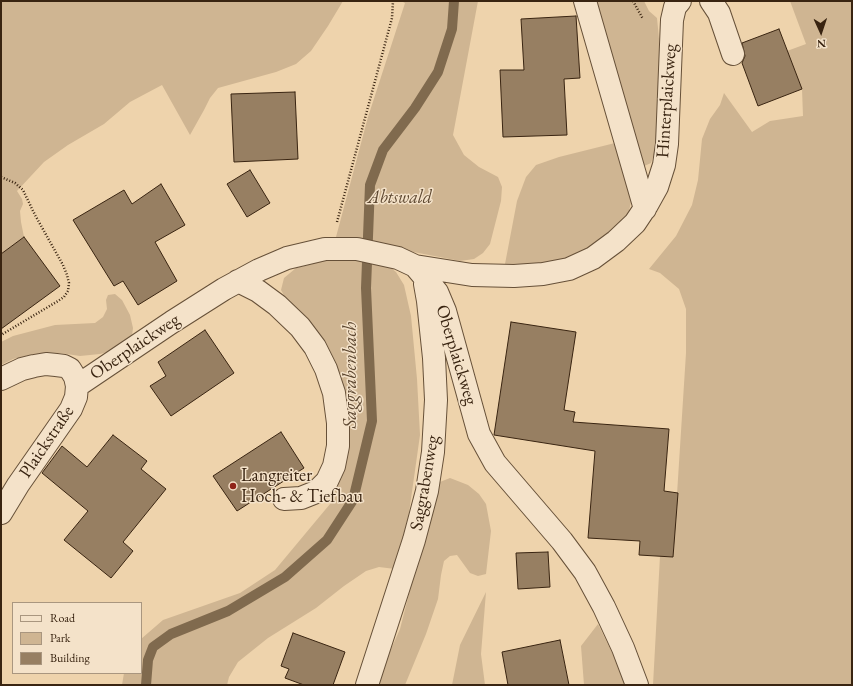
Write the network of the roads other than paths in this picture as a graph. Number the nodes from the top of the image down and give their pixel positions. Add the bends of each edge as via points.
1 (584, 1) edge
2 (680, 1) edge
3 (711, 1) edge
4 (733, 54) dead end
5 (644, 209) junction
6 (419, 271) junction
7 (238, 281) junction
8 (1, 379) edge
9 (77, 386) junction
10 (284, 499) dead end
11 (1, 513) edge
12 (366, 685) edge
13 (637, 685) edge

1 - 5 street
2 - 5 street, Hinterplaickweg via 675,7 672,20 664,165 657,187
3 - 4 street via 719,13
5 - 6 street, Hinterplaickweg via 635,223 616,241 593,258 569,269 543,274 490,276
6 - 7 street, Oberplaickweg via 398,258 367,251 330,250 287,258
6 - 12 street, Saggrabenweg via 428,301 434,358 434,452 414,540
6 - 13 street, Oberplaickweg via 437,292 445,311 479,434 495,463 562,541 585,572 623,648
7 - 9 street, Oberplaickweg
7 - 10 street via 277,305 300,327 315,346 334,393 338,446 334,466 327,481 316,492 301,498
8 - 9 street, Plaickstraße via 22,369 46,364 70,369
9 - 11 street, Plaickstraße via 71,409

